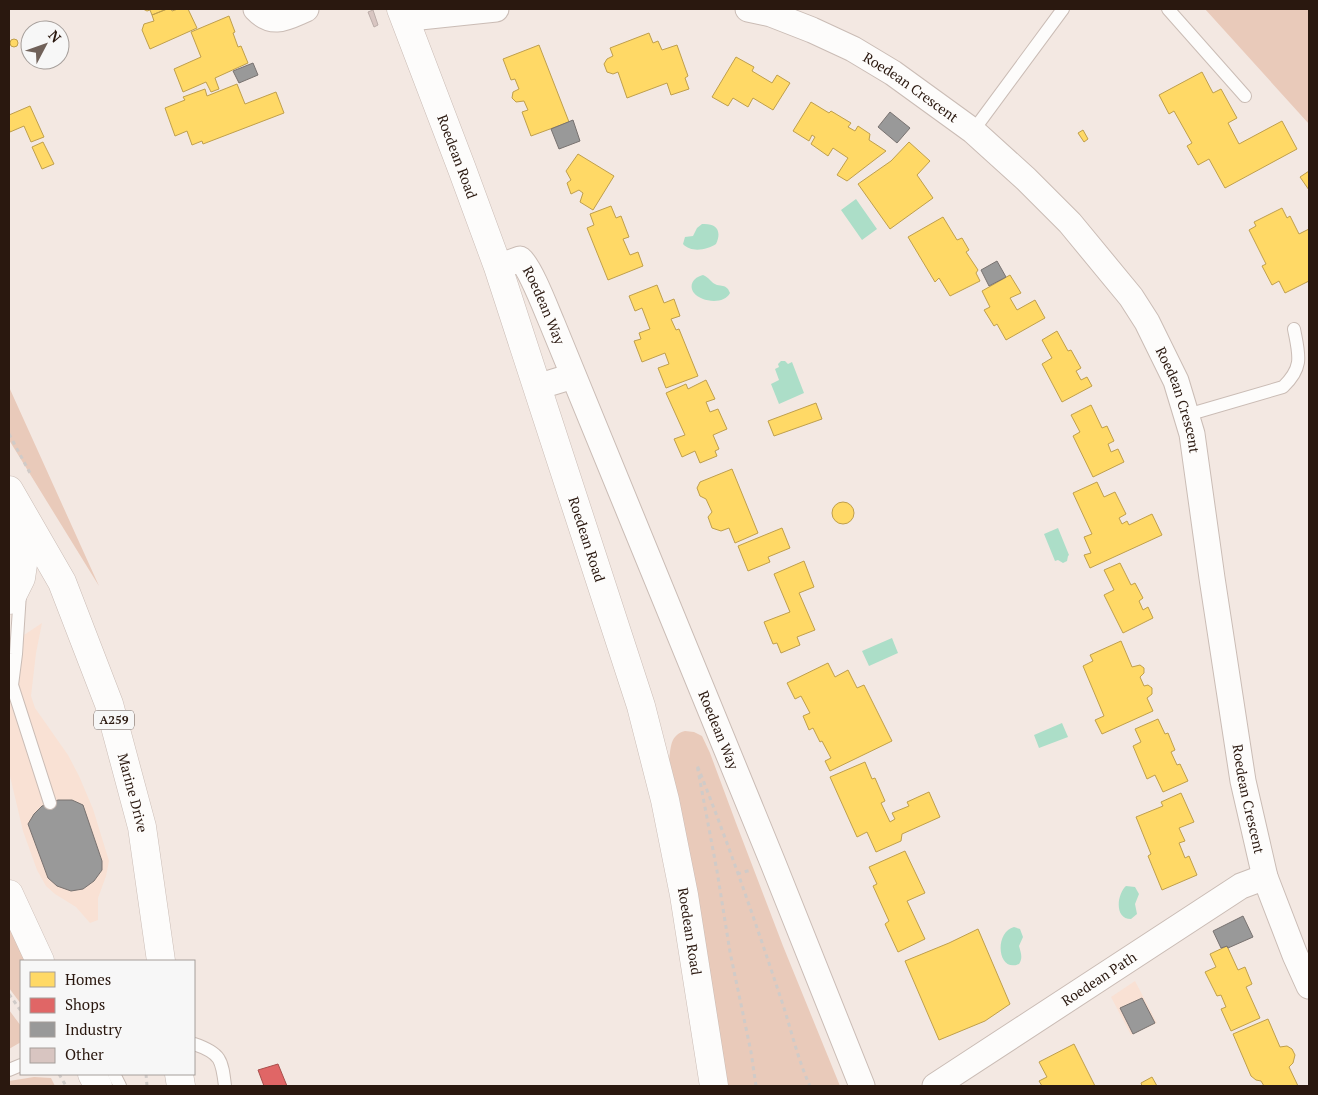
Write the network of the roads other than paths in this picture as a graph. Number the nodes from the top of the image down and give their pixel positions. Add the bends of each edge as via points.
1 (256, 9) edge
2 (306, 9) edge
3 (496, 9) edge
4 (748, 9) edge
5 (1063, 9) edge
6 (1168, 9) edge
7 (403, 15) edge
8 (1245, 96) dead end
9 (973, 131) junction
10 (498, 267) junction
11 (1294, 329) dead end
12 (573, 376) junction
13 (537, 387) junction
14 (1187, 415) junction
15 (11, 493) edge
16 (15, 589) edge
17 (10, 683) edge
18 (50, 803) dead end
19 (1265, 877) junction
20 (9, 894) edge
21 (40, 960) edge
22 (161, 960) edge
23 (1309, 986) edge
24 (195, 1044) edge
25 (225, 1086) edge
26 (714, 1086) edge
27 (862, 1086) edge
28 (935, 1086) edge

1 - 2 street via 268,18 279,20
3 - 7 street via 420,17
4 - 9 street, Roedean Crescent via 771,14 853,49 893,72
5 - 9 lane
6 - 8 lane
7 - 10 main road, Roedean Road
9 - 14 street, Roedean Crescent via 1070,223 1131,297 1161,349
10 - 12 street, Roedean Way via 520,259 523,262
10 - 13 main road, Roedean Road
11 - 14 lane via 1299,360 1291,379 1283,386
12 - 13 street
12 - 27 street, Roedean Way
13 - 26 main road, Roedean Road via 641,706 665,800 684,895
14 - 19 street, Roedean Crescent via 1243,781
15 - 16 main road, Marine Drive / A259 via 24,558
15 - 22 main road, Marine Drive / A259 via 62,582 109,704 142,827
16 - 17 lane via 16,654
17 - 18 lane
19 - 23 street, Roedean Crescent
19 - 28 street, Roedean Path via 1241,886
20 - 21 main road
24 - 25 lane via 218,1057

